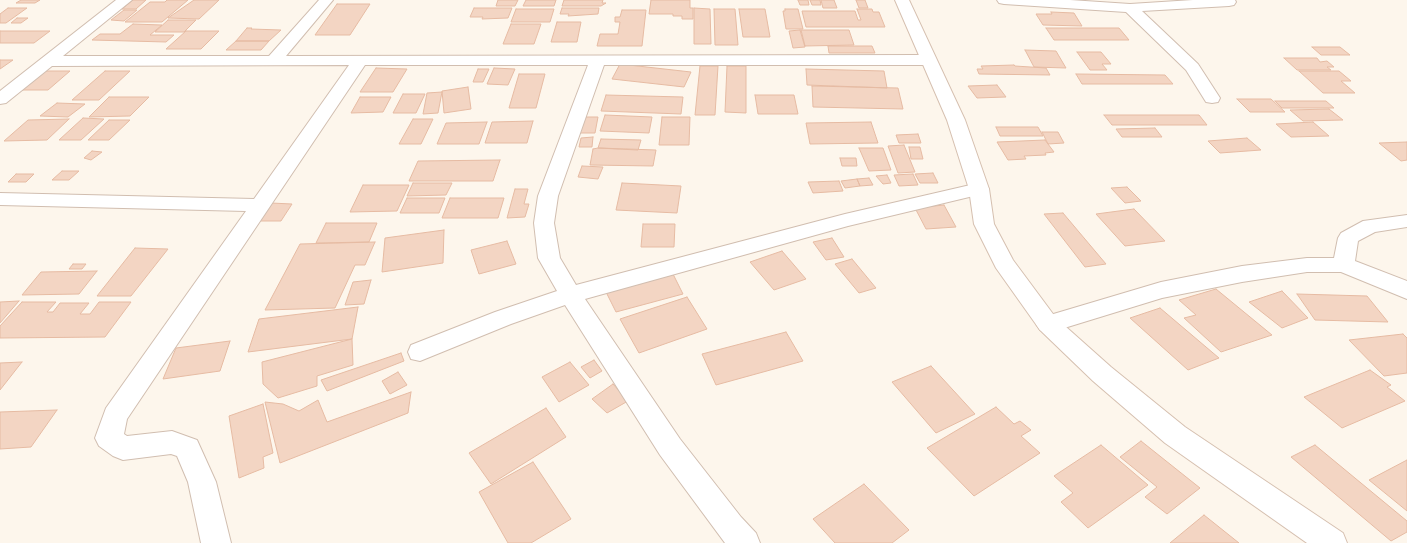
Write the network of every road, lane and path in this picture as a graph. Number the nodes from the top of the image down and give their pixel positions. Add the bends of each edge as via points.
1 (125, 0) edge
2 (326, 0) edge
3 (902, 0) edge
4 (1004, 0) edge
5 (1229, 2) dead end
6 (1130, 8) junction
7 (274, 60) junction
8 (598, 60) junction
9 (928, 60) junction
10 (47, 61) junction
11 (360, 61) junction
12 (1212, 98) dead end
13 (0, 99) edge
14 (979, 189) junction
15 (0, 199) edge
16 (260, 206) junction
17 (1407, 221) edge
18 (1343, 266) junction
19 (1407, 291) edge
20 (570, 295) junction
21 (1048, 324) junction
22 (420, 352) dead end
23 (216, 543) edge
24 (745, 543) edge
25 (1332, 543) edge

1 - 10 street
2 - 7 street
3 - 9 street
4 - 6 street
5 - 6 street
6 - 12 street via 1192,67
7 - 10 street
7 - 11 street
8 - 9 street
8 - 11 street
8 - 20 street via 548,196 544,223 549,258
9 - 14 street via 956,120
10 - 13 street
11 - 16 street
14 - 20 street via 845,220
14 - 21 street via 984,224 1004,263
15 - 16 street
16 - 23 street via 115,416 109,438 123,448 172,442 187,448 202,482
17 - 18 street via 1370,226 1348,238
18 - 19 street
18 - 21 street via 1307,265 1242,274 1161,290
20 - 22 street via 503,318
20 - 24 street via 670,447
21 - 25 street via 1102,374 1175,435

